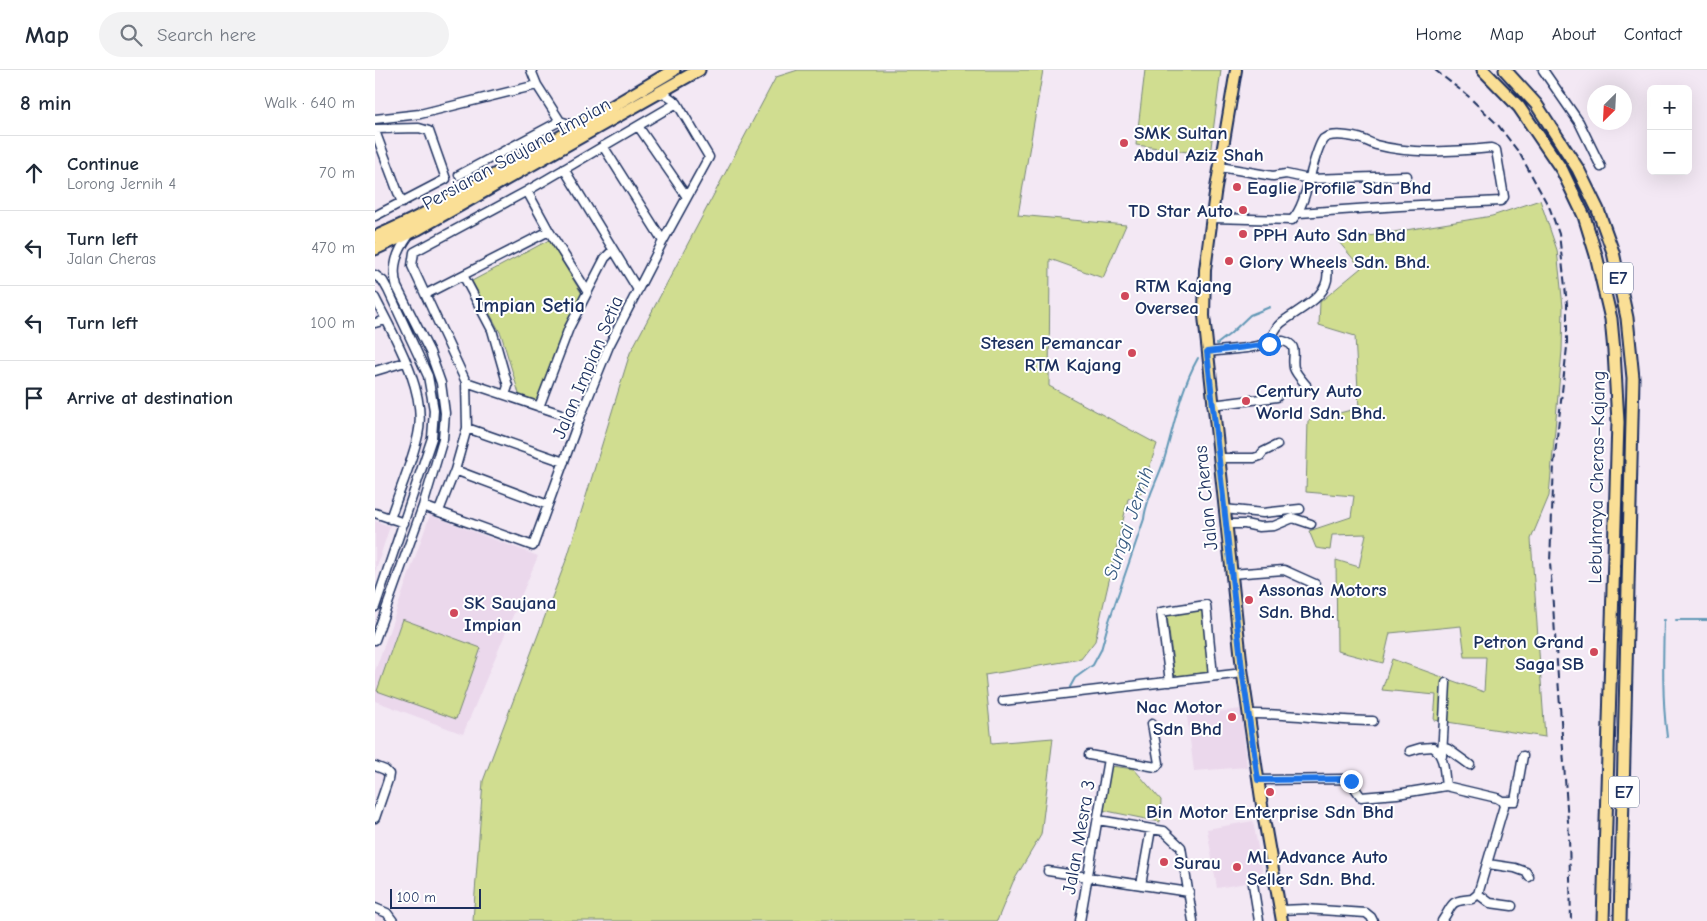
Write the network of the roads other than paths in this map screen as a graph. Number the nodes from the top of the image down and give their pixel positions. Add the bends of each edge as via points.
1 (531, 70) edge
2 (673, 70) edge
3 (699, 70) edge
4 (1236, 70) edge
5 (1483, 70) edge
6 (1505, 70) edge
7 (1543, 70) edge
8 (680, 81) junction
9 (537, 85) junction
10 (658, 94) junction
11 (677, 103) junction
12 (376, 119) edge
13 (560, 121) junction
14 (638, 126) junction
15 (578, 127) junction
16 (376, 131) edge
17 (557, 140) junction
18 (603, 146) junction
19 (1220, 167) junction
20 (1601, 167) dead end
21 (564, 169) junction
22 (459, 175) dead end
23 (1407, 176) dead end
24 (1309, 179) junction
25 (527, 191) junction
26 (687, 197) junction
27 (402, 203) junction
28 (1299, 213) junction
29 (375, 216) edge
30 (1213, 218) junction
31 (549, 231) junction
32 (410, 233) junction
33 (375, 237) edge
34 (663, 241) junction
35 (375, 249) edge
36 (613, 250) junction
37 (1327, 269) dead end
38 (375, 275) edge
39 (463, 275) junction
40 (638, 290) junction
41 (587, 291) junction
42 (426, 294) junction
43 (375, 298) edge
44 (386, 320) junction
45 (375, 323) edge
46 (1269, 344) junction
47 (1207, 352) junction
48 (405, 362) junction
49 (375, 371) edge
50 (466, 382) junction
51 (1306, 385) dead end
52 (505, 395) junction
53 (1277, 397) dead end
54 (1213, 405) junction
55 (539, 407) junction
56 (579, 420) junction
57 (467, 428) junction
58 (1277, 445) dead end
59 (1219, 458) junction
60 (425, 459) junction
61 (436, 462) junction
62 (563, 462) junction
63 (455, 470) junction
64 (548, 505) junction
65 (423, 506) junction
66 (1224, 509) junction
67 (1300, 509) dead end
68 (439, 511) junction
69 (375, 513) edge
70 (390, 519) junction
71 (404, 524) junction
72 (1226, 524) junction
73 (1311, 524) dead end
74 (1231, 574) junction
75 (1315, 584) dead end
76 (375, 607) edge
77 (375, 640) edge
78 (1243, 673) junction
79 (1213, 676) junction
80 (1170, 682) junction
81 (1446, 683) dead end
82 (1003, 701) dead end
83 (1249, 714) junction
84 (1373, 721) dead end
85 (1151, 724) dead end
86 (1442, 747) junction
87 (1410, 751) dead end
88 (1089, 755) dead end
89 (1442, 756) junction
90 (1523, 756) dead end
91 (1108, 758) junction
92 (1470, 765) dead end
93 (375, 766) edge
94 (1258, 780) junction
95 (1446, 786) junction
96 (1503, 801) junction
97 (375, 818) edge
98 (1098, 820) junction
99 (1151, 829) junction
100 (1488, 864) junction
101 (1048, 871) dead end
102 (1529, 877) dead end
103 (1088, 878) junction
104 (1253, 884) dead end
105 (1141, 885) junction
106 (1189, 892) junction
107 (1478, 894) junction
108 (1512, 906) dead end
109 (375, 908) edge
110 (1281, 916) edge
111 (393, 921) edge
112 (1080, 921) edge
113 (1193, 921) edge
114 (1259, 921) edge
115 (1373, 921) edge
116 (1442, 921) edge
117 (1603, 921) edge
118 (1620, 921) edge

1 - 9 street
2 - 15 highway, Persiaran Saujana Impian
3 - 8 highway, Persiaran Saujana Impian
4 - 19 main road, Jalan Cheras
5 - 117 highway, Lebuhraya Cheras–Kajang / E7 via 1519,108 1562,170 1584,216 1611,319 1618,422
6 - 118 highway, Lebuhraya Cheras–Kajang / E7 via 1536,104 1578,168 1613,252 1627,318 1633,378
7 - 20 street via 1579,122
8 - 10 highway, Persiaran Saujana Impian
8 - 11 street
9 - 12 street via 420,114
9 - 13 street
10 - 11 street via 666,95
10 - 32 highway, Persiaran Saujana Impian
11 - 14 street
11 - 26 street, Jalan Impian Setia via 709,157
12 - 16 street
13 - 15 street
13 - 17 street
13 - 22 street
14 - 18 street
14 - 26 street
15 - 17 highway, Persiaran Saujana Impian
16 - 27 street
16 - 27 street via 419,128 431,133 446,179
17 - 33 highway, Persiaran Saujana Impian via 408,223
18 - 21 street
18 - 34 street
19 - 24 street
19 - 30 main road, Jalan Cheras
21 - 25 street
21 - 36 street
23 - 24 street
24 - 28 street
24 - 28 street via 1323,140 1329,136 1359,138 1376,145 1426,153 1491,148 1496,150 1504,197 1501,201
25 - 31 street
25 - 42 street via 414,252 411,266
26 - 34 street, Jalan Impian Setia
27 - 29 street
28 - 30 street via 1292,220
30 - 47 main road, Jalan Cheras via 1203,296
31 - 39 street
31 - 41 street
32 - 35 highway, Persiaran Saujana Impian
32 - 61 street via 397,255 394,277 430,352 441,383 445,413 443,439
34 - 40 street, Jalan Impian Setia
36 - 40 street
36 - 41 street
37 - 46 street via 1328,275 1320,294 1279,324
38 - 60 street via 388,290 428,376 434,410 432,438
39 - 42 street
39 - 52 street via 492,330 508,386
40 - 56 street, Jalan Impian Setia via 609,346
41 - 55 street
42 - 50 street
43 - 44 street
44 - 45 street
44 - 48 street
46 - 47 street
46 - 51 street via 1283,341 1292,344 1294,369
47 - 54 main road, Jalan Cheras
48 - 49 street
48 - 70 street via 416,391 420,414 418,434
50 - 52 street
50 - 57 street
52 - 55 street
53 - 54 street
54 - 59 main road, Jalan Cheras
55 - 56 street
56 - 62 street, Jalan Impian Setia
57 - 62 street
57 - 63 street
58 - 59 street via 1254,458
59 - 66 main road, Jalan Cheras
60 - 61 street
60 - 71 street
61 - 65 street
62 - 64 street, Jalan Impian Setia
63 - 64 street
63 - 68 street
64 - 68 street, Jalan Impian Setia via 533,546
65 - 68 street, Jalan Impian Setia
65 - 77 street
66 - 67 street via 1263,513
66 - 72 main road, Jalan Cheras
69 - 70 street
70 - 71 street
71 - 76 street
72 - 73 street via 1273,526 1293,518
72 - 74 main road, Jalan Cheras
74 - 75 street via 1284,570
74 - 78 main road, Jalan Cheras
78 - 79 street
78 - 83 main road, Jalan Cheras
79 - 80 street
79 - 80 street via 1206,605 1161,612
80 - 82 street
81 - 86 street
83 - 84 street
83 - 94 main road, Jalan Cheras
85 - 91 street via 1159,762 1156,767
86 - 89 street
86 - 92 street
87 - 89 street via 1433,747
88 - 91 street
89 - 95 street
90 - 96 street via 1515,801
91 - 98 street, Jalan Mesra 3
93 - 97 street via 389,774
94 - 95 street via 1343,779 1351,781 1361,797
94 - 110 main road, Jalan Cheras
95 - 96 street
96 - 100 street
98 - 99 street
98 - 103 street, Jalan Mesra 3
99 - 105 street
99 - 106 street via 1164,831 1181,847
100 - 102 street via 1515,868 1526,872
100 - 107 street
101 - 103 street
103 - 105 street
103 - 112 street, Jalan Mesra 3
104 - 114 street
105 - 106 street
106 - 113 street
107 - 108 street via 1490,903
107 - 116 street via 1473,899 1457,900
109 - 111 street via 387,913
110 - 115 street via 1305,909 1366,913

